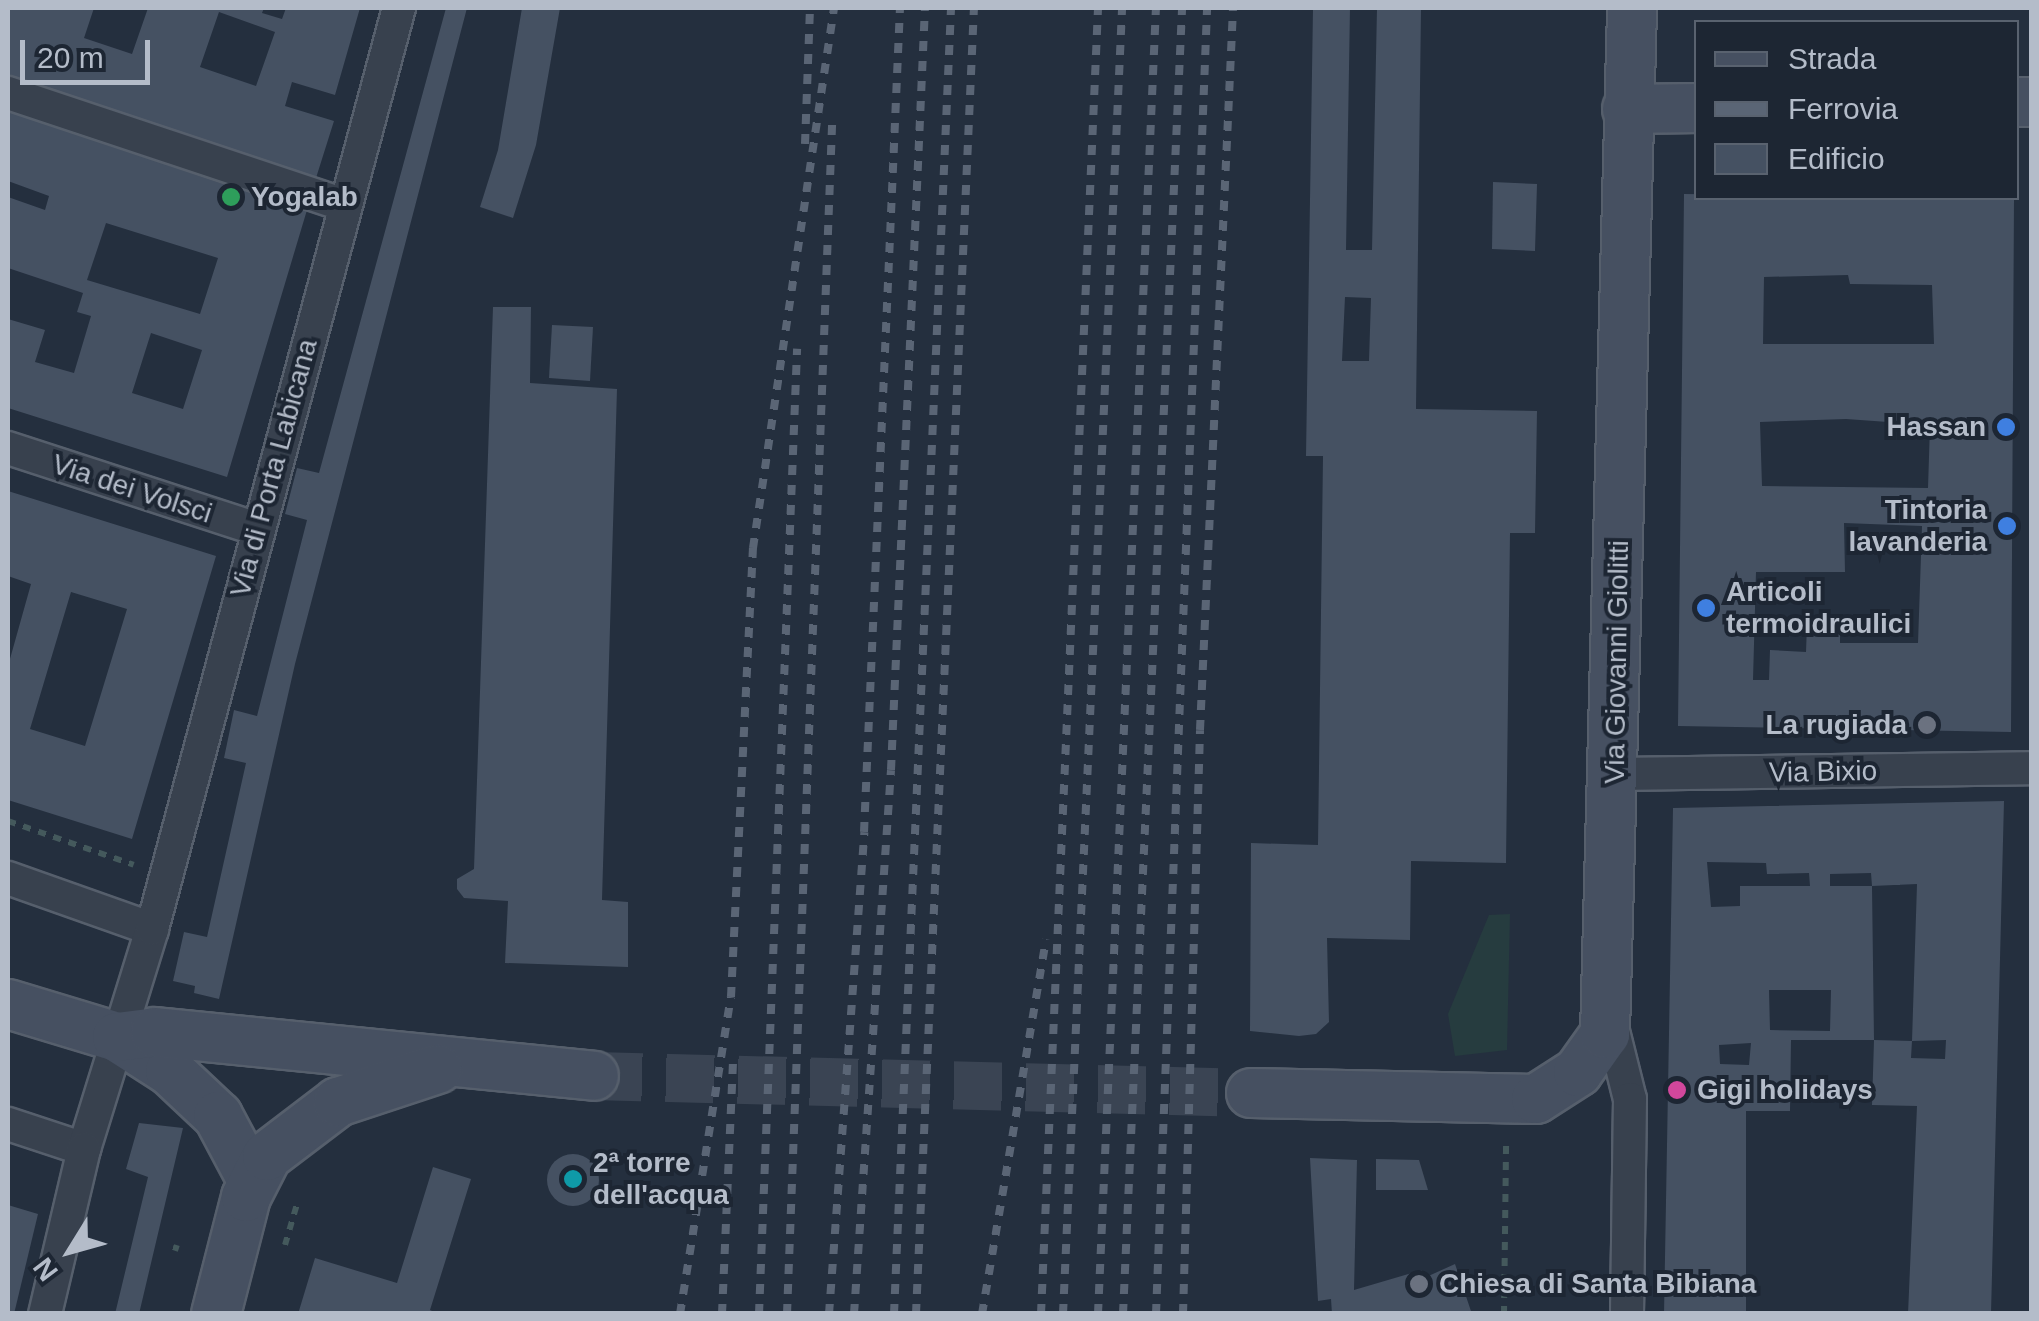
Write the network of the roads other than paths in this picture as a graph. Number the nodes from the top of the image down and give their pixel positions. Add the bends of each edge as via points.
1 (399, 8) edge
2 (1632, 8) edge
3 (8, 93) edge
4 (1694, 108) edge
5 (1627, 109) junction
6 (345, 205) junction
7 (8, 448) edge
8 (258, 529) junction
9 (2032, 768) edge
10 (1615, 774) junction
11 (8, 878) edge
12 (152, 929) junction
13 (8, 1004) edge
14 (1610, 1019) junction
15 (118, 1037) junction
16 (459, 1066) junction
17 (594, 1076) tunnel mouth
18 (1251, 1093) tunnel mouth
19 (8, 1124) edge
20 (84, 1149) junction
21 (252, 1180) junction
22 (45, 1314) edge
23 (216, 1314) edge
24 (1628, 1314) edge

1 - 6 street, Via di Porta Labicana
2 - 5 main road, Via Giovanni Giolitti
3 - 6 street
4 - 5 main road
5 - 10 main road, Via Giovanni Giolitti
6 - 8 street, Via di Porta Labicana
7 - 8 street, Via dei Volsci
8 - 12 street, Via di Porta Labicana
9 - 10 street, Via Bixio
10 - 14 main road, Via Giovanni Giolitti
11 - 12 street
12 - 15 street, Via di Porta Labicana
13 - 15 main road
14 - 18 main road via 1578,1072 1536,1099
14 - 24 street, Via Giovanni Giolitti via 1631,1113
15 - 16 main road via 155,1032
15 - 20 street, Via di Porta Labicana
15 - 21 main road via 210,1105
16 - 17 main road
16 - 21 main road via 338,1102 279,1144
19 - 20 street
20 - 22 street, Via di Porta Labicana
21 - 23 main road

